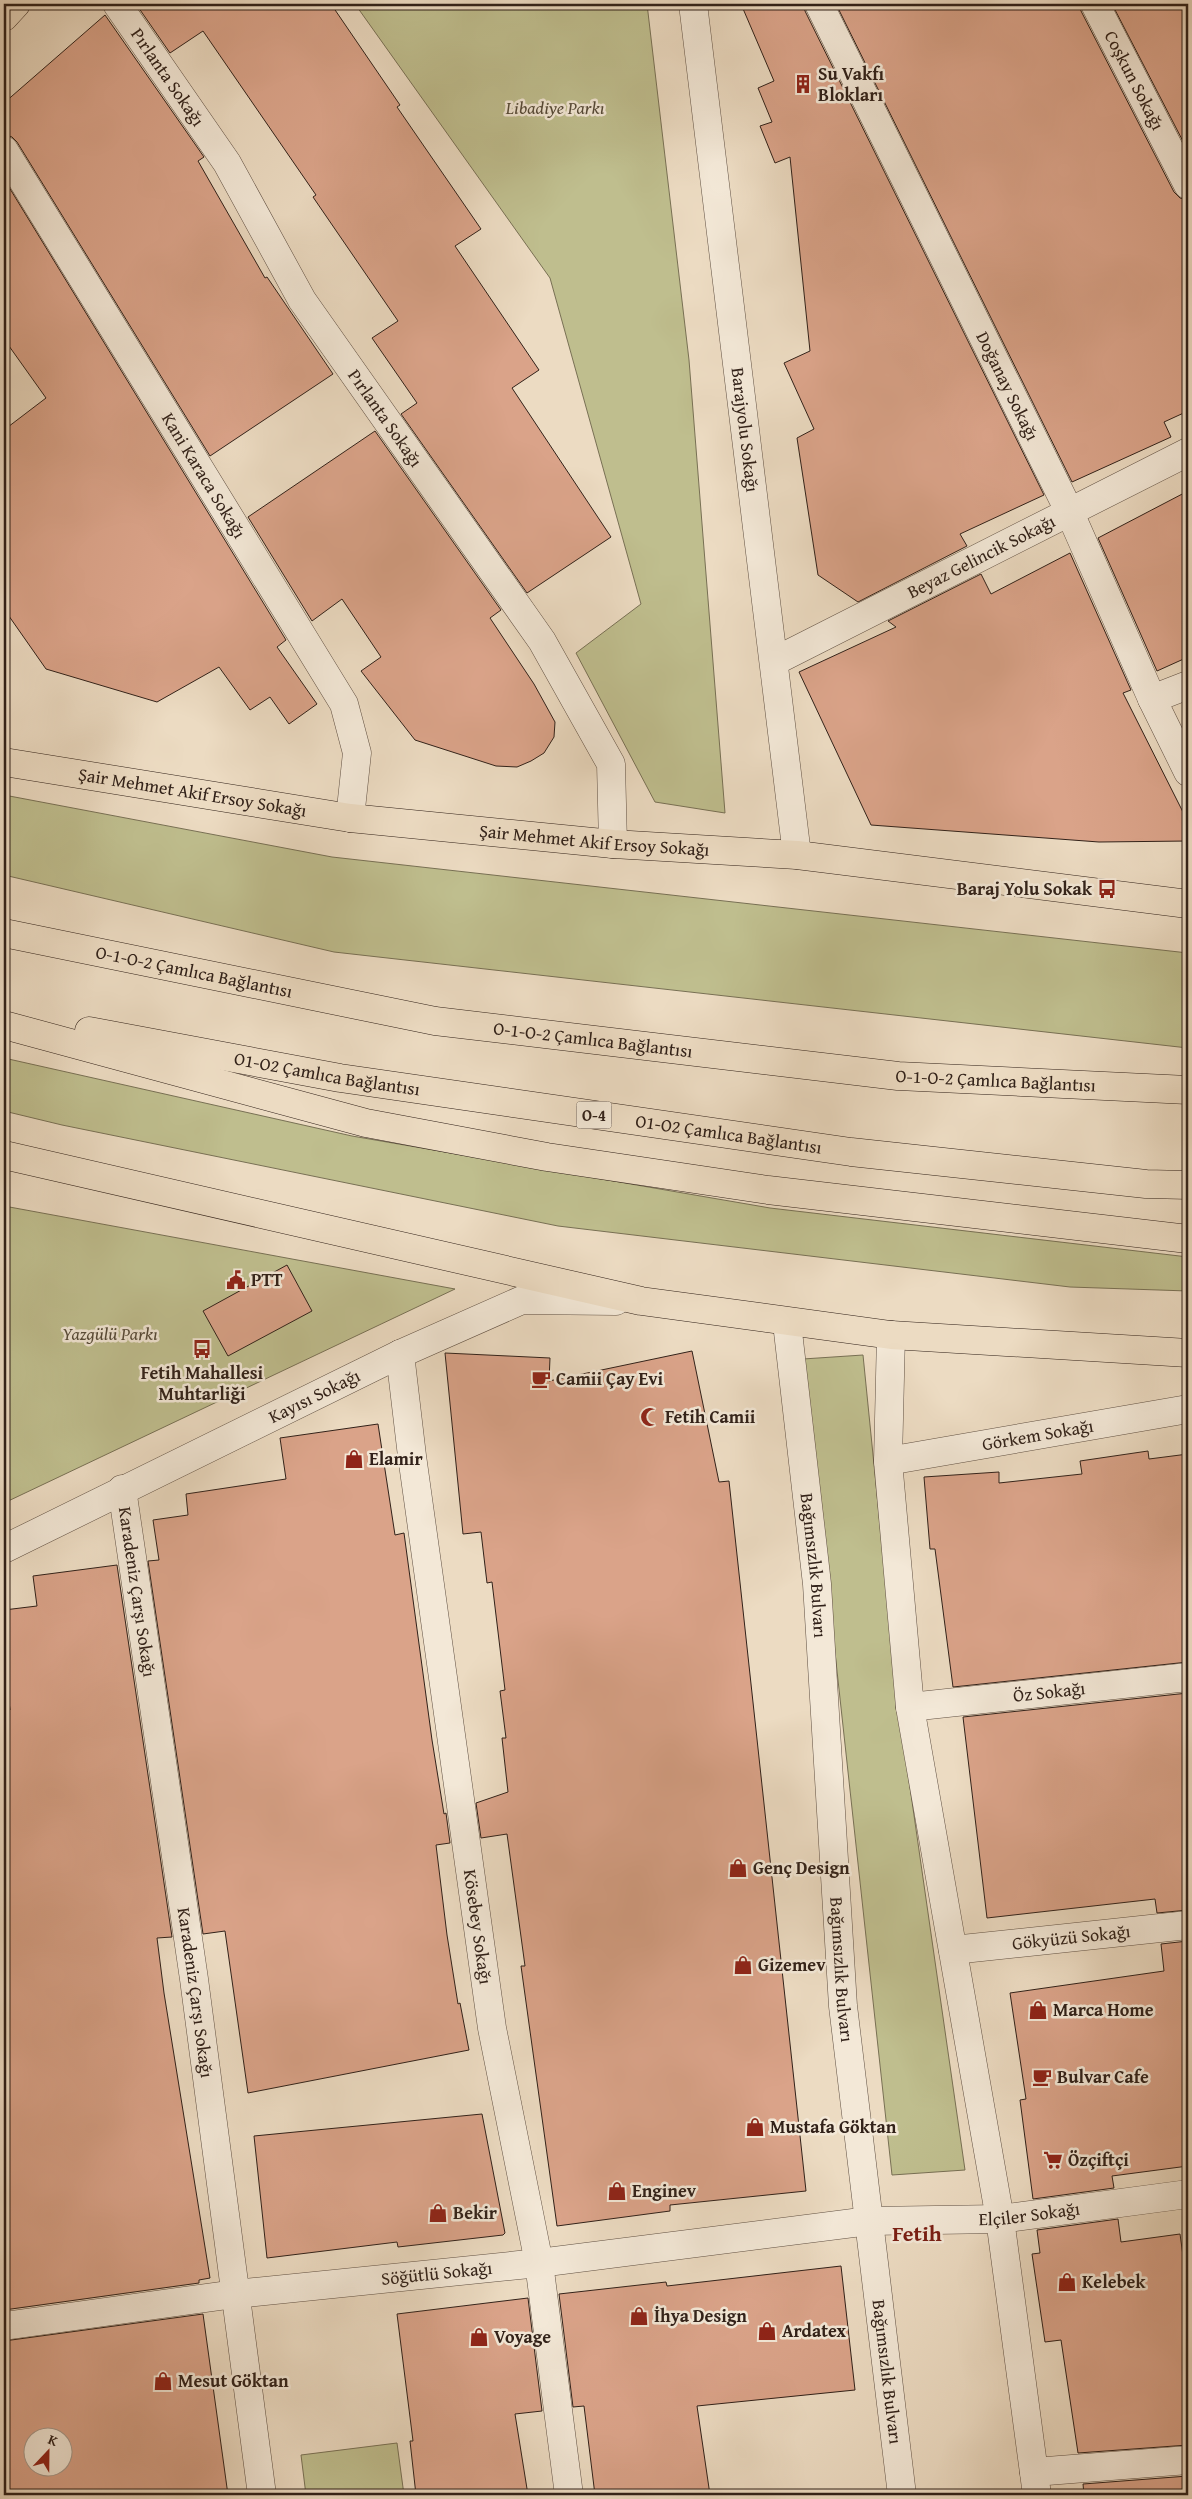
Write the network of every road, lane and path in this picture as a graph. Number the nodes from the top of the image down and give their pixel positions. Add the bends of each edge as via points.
1 (16, 4) edge
2 (117, 4) edge
3 (693, 4) edge
4 (819, 4) edge
5 (1095, 4) edge
6 (4, 17) edge
7 (4, 150) edge
8 (1188, 185) edge
9 (1188, 452) edge
10 (1070, 513) junction
11 (775, 661) junction
12 (1188, 684) edge
13 (1152, 699) junction
14 (4, 762) edge
15 (1188, 772) edge
16 (350, 818) junction
17 (613, 844) junction
18 (797, 855) junction
19 (1188, 904) edge
20 (4, 933) edge
21 (4, 1015) edge
22 (4, 1025) edge
23 (1188, 1090) edge
24 (4, 1154) edge
25 (1188, 1185) edge
26 (1188, 1239) edge
27 (641, 1301) junction
28 (787, 1323) junction
29 (891, 1336) junction
30 (400, 1354) junction
31 (1188, 1354) edge
32 (1188, 1409) edge
33 (888, 1460) junction
34 (122, 1490) junction
35 (4, 1549) edge
36 (1188, 1677) edge
37 (910, 1706) junction
38 (1188, 1925) edge
39 (953, 1950) junction
40 (1188, 2194) edge
41 (1000, 2219) junction
42 (869, 2221) junction
43 (539, 2262) junction
44 (235, 2294) junction
45 (4, 2326) edge
46 (1188, 2460) edge
47 (1035, 2484) edge
48 (262, 2495) edge
49 (569, 2495) edge
50 (902, 2495) edge

1 - 6 main road
2 - 17 street, Pırlanta Sokağı via 226,163 302,300 542,641 612,764
3 - 11 street, Barajyolu Sokağı
4 - 10 street, Doğanay Sokağı
5 - 8 street, Coşkun Sokağı
7 - 16 street, Kani Karaca Sokağı via 344,704 357,753
9 - 10 street, Beyaz Gelincik Sokağı
10 - 11 street, Beyaz Gelincik Sokağı
10 - 13 street, Doğanay Sokağı
11 - 18 street, Barajyolu Sokağı
12 - 13 street
13 - 15 street, Doğanay Sokağı
14 - 16 main road, Şair Mehmet Akif Ersoy Sokağı
16 - 17 main road, Şair Mehmet Akif Ersoy Sokağı
17 - 18 main road, Şair Mehmet Akif Ersoy Sokağı
18 - 19 main road, Şair Mehmet Akif Ersoy Sokağı
20 - 23 main road, O-1-O-2 Çamlıca Bağlantısı via 435,1021 898,1076
21 - 25 main road, O1-O2 Çamlıca Bağlantısı / O-4 via 350,1080 851,1152 1146,1184
22 - 26 main road via 366,1123 547,1157 768,1190
24 - 27 main road
27 - 28 main road
27 - 30 street, Kayısı Sokağı via 522,1300
28 - 29 main road
28 - 42 street, Bağımsızlık Bulvarı via 818,1584 843,2006
29 - 31 main road
29 - 33 street
30 - 34 street, Kayısı Sokağı
30 - 43 street, Kösebey Sokağı via 492,2028
32 - 33 street, Görkem Sokağı
33 - 37 street
34 - 35 street, Kayısı Sokağı
34 - 44 street, Karadeniz Çarşı Sokağı via 194,1979
36 - 37 street, Öz Sokağı
37 - 39 street
38 - 39 street, Gökyüzü Sokağı
39 - 41 street
40 - 41 street, Elçiler Sokağı
41 - 42 street, Elçiler Sokağı
41 - 47 street
42 - 43 street, Söğütlü Sokağı
42 - 50 street, Bağımsızlık Bulvarı
43 - 44 street, Söğütlü Sokağı
43 - 49 street, Kösebey Sokağı
44 - 45 street, Söğütlü Sokağı
44 - 48 street, Karadeniz Çarşı Sokağı
46 - 47 street

